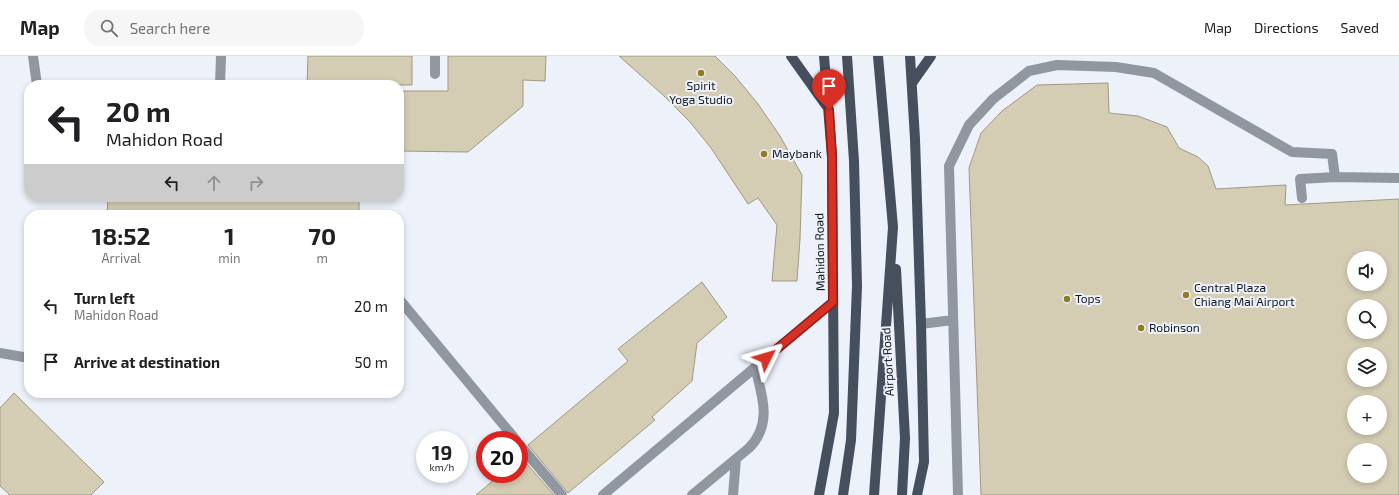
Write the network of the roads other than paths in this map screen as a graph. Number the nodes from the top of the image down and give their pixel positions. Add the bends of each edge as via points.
1 (34, 56) edge
2 (221, 56) edge
3 (435, 56) edge
4 (791, 56) edge
5 (824, 56) edge
6 (847, 56) edge
7 (878, 56) edge
8 (910, 56) edge
9 (931, 56) edge
10 (435, 74) dead end
11 (36, 80) edge
12 (220, 80) edge
13 (912, 83) junction
14 (829, 110) junction
15 (1335, 177) junction
16 (1399, 178) edge
17 (1302, 198) dead end
18 (893, 227) junction
19 (833, 302) junction
20 (404, 304) edge
21 (953, 320) junction
22 (921, 324) junction
23 (0, 353) edge
24 (24, 357) edge
25 (755, 367) junction
26 (509, 431) edge
27 (528, 455) edge
28 (736, 459) junction
29 (924, 462) junction
30 (562, 495) edge
31 (603, 495) edge
32 (692, 495) edge
33 (733, 495) edge
34 (819, 495) edge
35 (843, 495) edge
36 (874, 495) edge
37 (902, 495) edge
38 (917, 495) edge
39 (924, 495) edge
40 (958, 495) edge

1 - 11 lane
2 - 12 lane
3 - 10 lane
4 - 14 main road
5 - 14 main road, Mahidon Road
6 - 35 main road via 854,161 857,286 851,440
7 - 18 main road
8 - 13 main road
9 - 13 main road
13 - 22 main road
14 - 19 main road, Mahidon Road via 832,156
15 - 16 lane
15 - 17 lane via 1300,179
15 - 21 lane via 1332,154 1292,152 1154,74 1116,67 1057,65 1029,71 993,99 969,125 949,166
18 - 36 main road
18 - 37 main road, Airport Road via 905,438
19 - 25 lane
19 - 34 main road, Mahidon Road via 834,413
20 - 26 lane
21 - 22 lane
21 - 40 lane
22 - 29 main road
23 - 24 lane
25 - 28 lane via 764,408 763,420 754,442
25 - 31 lane
27 - 30 lane
28 - 32 lane
28 - 33 lane
29 - 38 main road
29 - 39 main road

